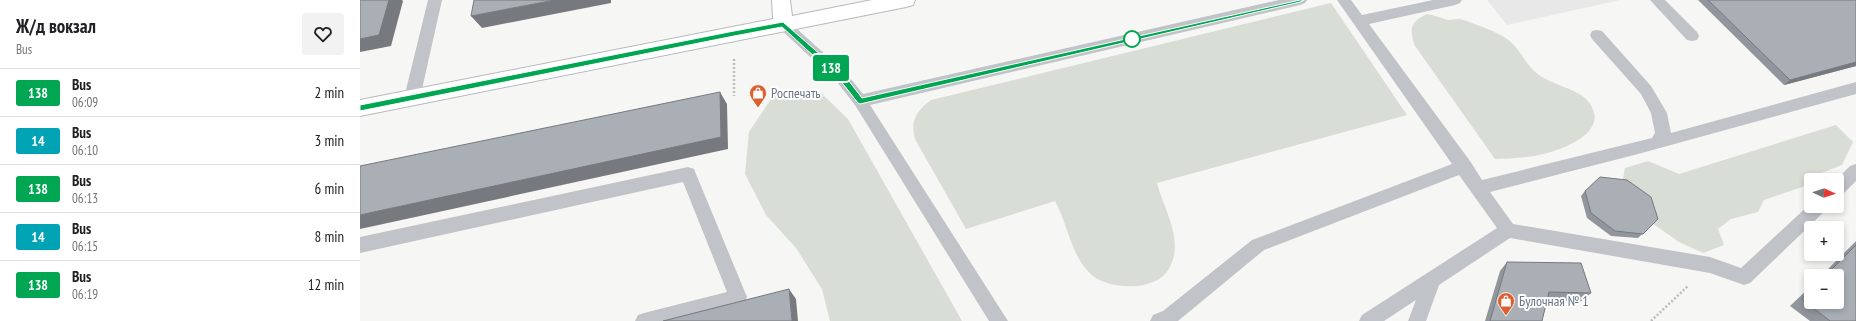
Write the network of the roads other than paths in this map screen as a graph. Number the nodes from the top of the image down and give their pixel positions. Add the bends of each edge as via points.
1 (435, 0) edge
2 (781, 0) edge
3 (906, 0) edge
4 (1300, 0) edge
5 (1344, 0) edge
6 (1455, 0) edge
7 (1657, 0) edge
8 (1359, 21) junction
9 (783, 25) junction
10 (1596, 35) dead end
11 (1692, 36) dead end
12 (1856, 88) edge
13 (412, 98) junction
14 (860, 101) junction
15 (360, 108) edge
16 (1658, 142) junction
17 (1464, 166) junction
18 (1856, 171) edge
19 (1844, 182) edge
20 (1479, 188) junction
21 (1812, 213) edge
22 (1508, 230) junction
23 (360, 245) edge
24 (1432, 279) junction
25 (644, 321) edge
26 (999, 321) edge
27 (1159, 321) edge
28 (1368, 321) edge
29 (1417, 321) edge

1 - 13 lane
2 - 9 main road
3 - 9 main road
4 - 14 lane
5 - 8 lane
6 - 8 lane
7 - 11 lane
8 - 17 lane
9 - 13 main road
9 - 14 lane via 842,78
10 - 16 lane via 1646,90 1659,113 1663,133
12 - 16 lane
13 - 15 main road
14 - 26 lane
16 - 20 lane
17 - 20 lane
17 - 27 lane via 1258,245 1168,317
18 - 19 lane
20 - 22 lane
21 - 22 lane via 1744,277 1710,265
22 - 24 lane
23 - 25 lane via 688,174 738,297
24 - 28 lane
24 - 29 lane

